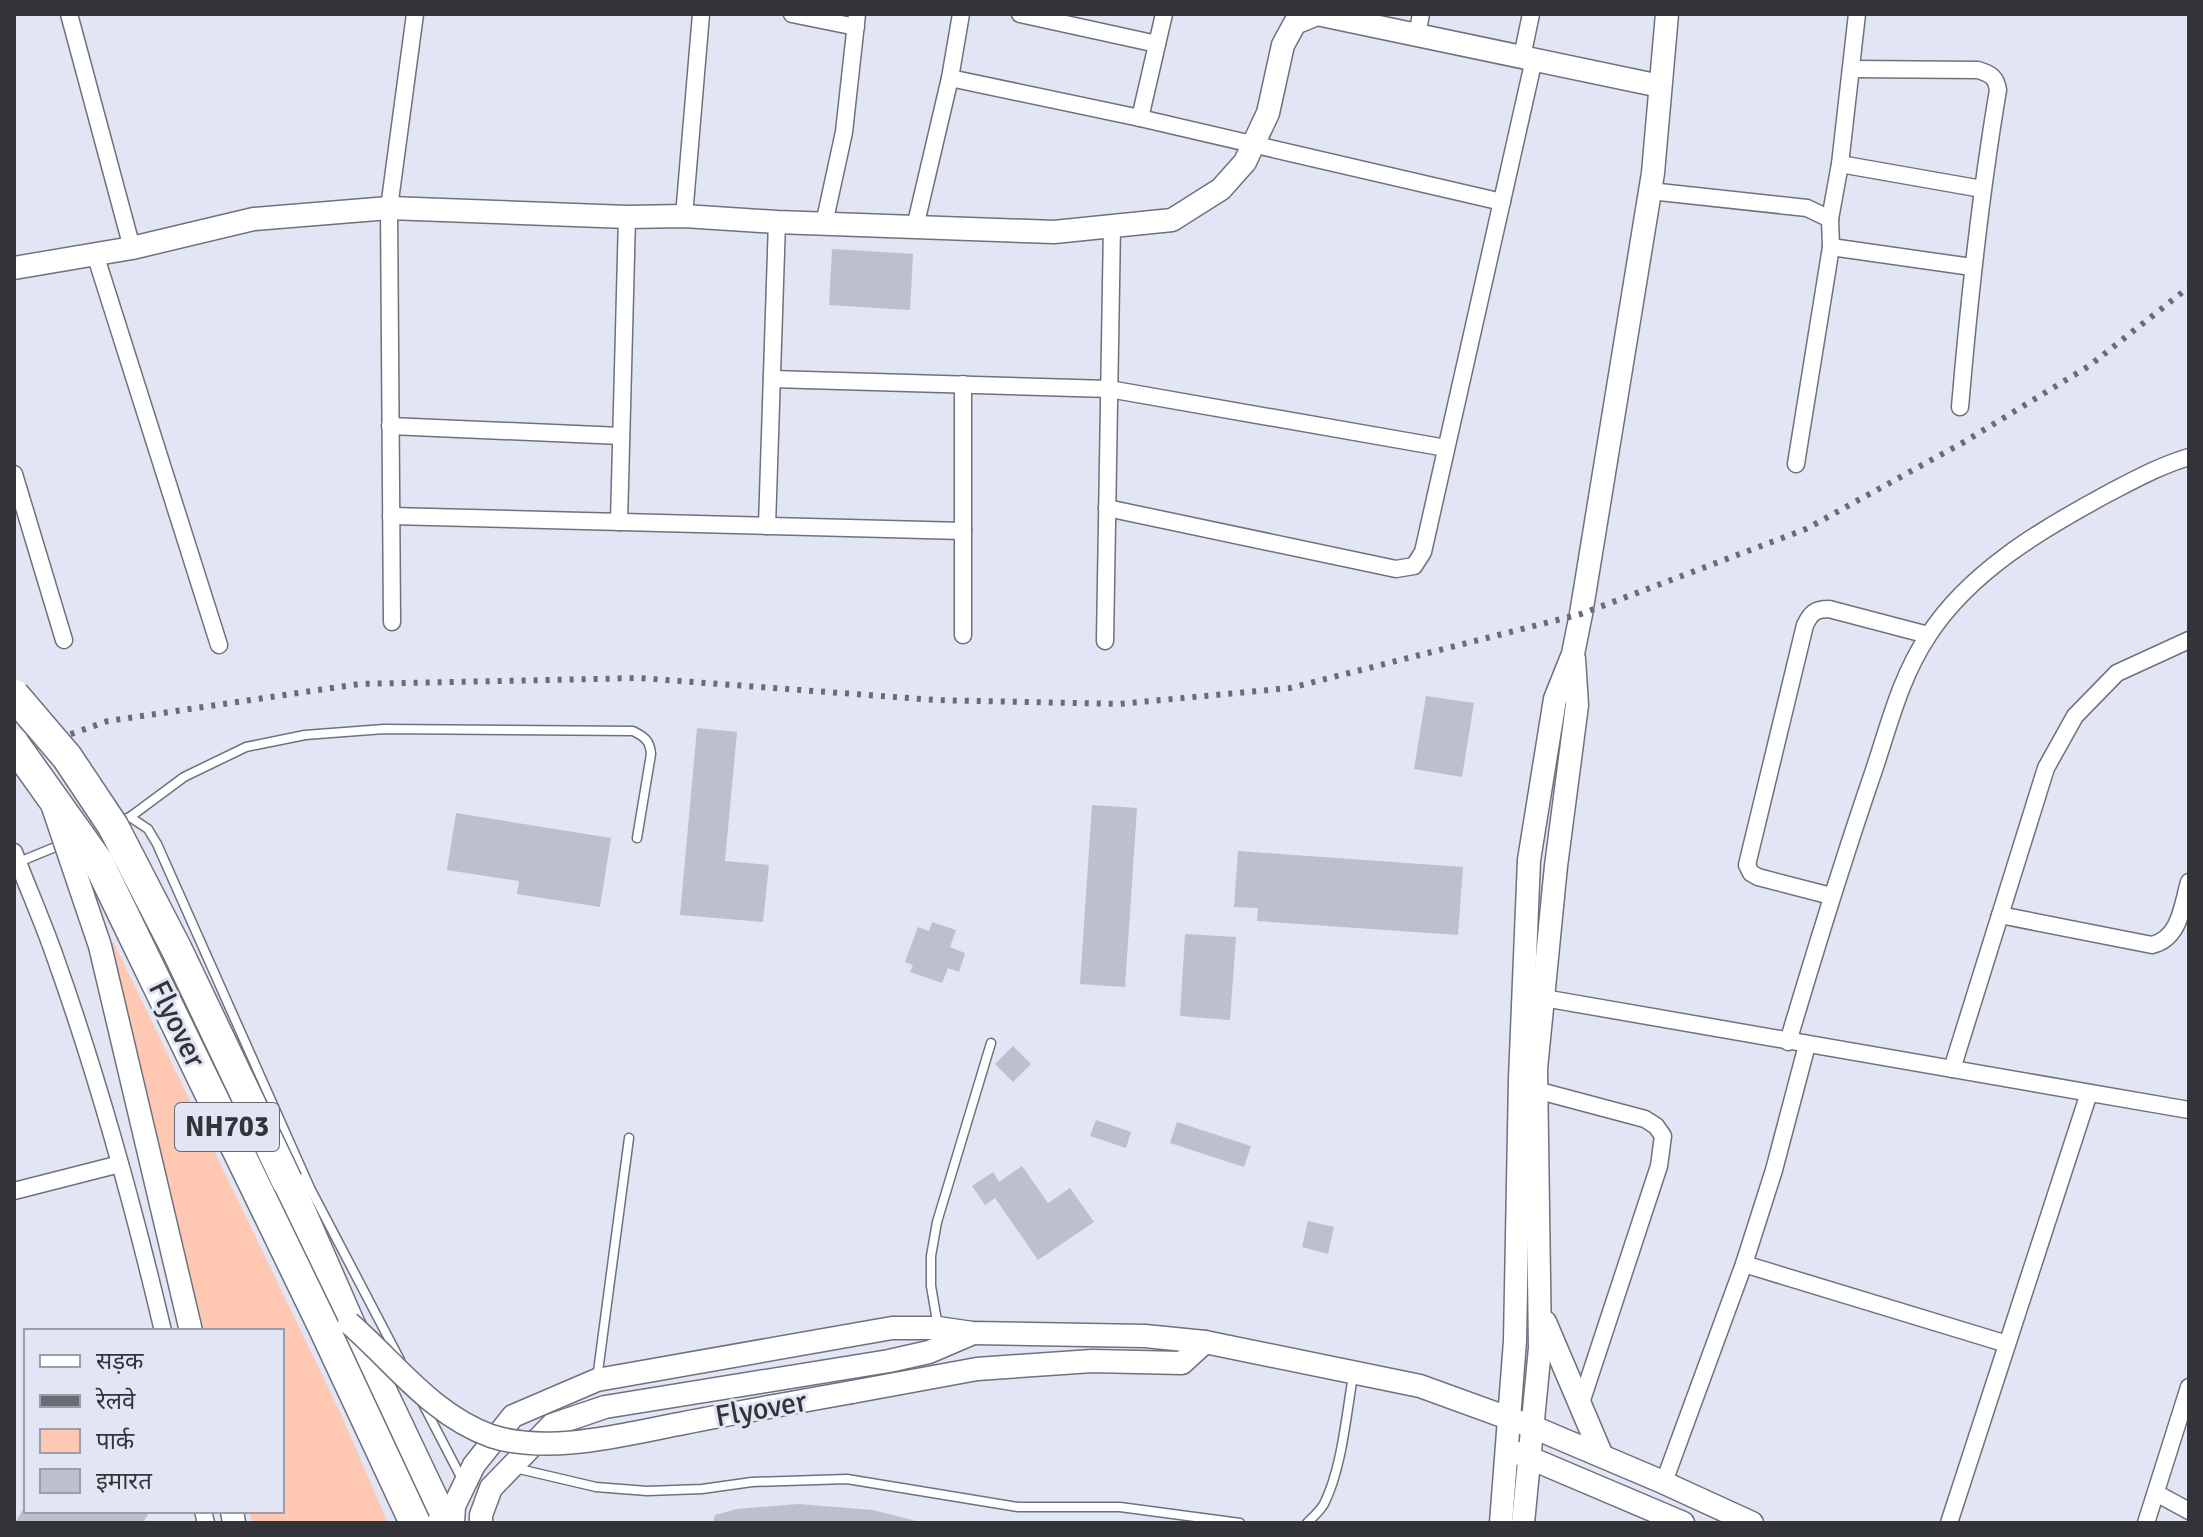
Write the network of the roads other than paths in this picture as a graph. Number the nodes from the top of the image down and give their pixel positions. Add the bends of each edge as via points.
1 (69, 14) edge
2 (415, 14) edge
3 (701, 14) edge
4 (792, 14) edge
5 (961, 14) edge
6 (1020, 14) edge
7 (1164, 14) edge
8 (1531, 14) edge
9 (1667, 14) edge
10 (1857, 14) edge
11 (1296, 18) edge
12 (856, 20) edge
13 (1419, 24) edge
14 (1157, 44) junction
15 (1528, 58) junction
16 (1851, 69) junction
17 (950, 78) junction
18 (1660, 86) junction
19 (1140, 118) junction
20 (1253, 145) junction
21 (1840, 164) junction
22 (1982, 189) junction
23 (1650, 191) junction
24 (1502, 202) junction
25 (389, 208) junction
26 (684, 216) junction
27 (627, 217) junction
28 (1830, 219) junction
29 (777, 222) junction
30 (824, 224) junction
31 (1112, 226) junction
32 (915, 227) junction
33 (1831, 247) junction
34 (132, 248) junction
35 (95, 254) junction
36 (66, 259) junction
37 (1972, 267) junction
38 (14, 268) edge
39 (14, 280) edge
40 (772, 379) junction
41 (963, 384) junction
42 (1109, 389) junction
43 (1960, 407) dead end
44 (390, 426) junction
45 (621, 436) junction
46 (1446, 448) junction
47 (2189, 457) edge
48 (1796, 464) dead end
49 (14, 474) edge
50 (1107, 508) junction
51 (391, 516) junction
52 (619, 522) junction
53 (767, 526) junction
54 (963, 531) junction
55 (392, 622) dead end
56 (963, 635) dead end
57 (1928, 635) junction
58 (64, 640) dead end
59 (2189, 640) edge
60 (1105, 641) dead end
61 (219, 645) dead end
62 (14, 695) edge
63 (14, 744) edge
64 (49, 793) junction
65 (130, 817) junction
66 (102, 828) dead end
67 (88, 834) dead end
68 (637, 838) dead end
69 (16, 857) edge
70 (2189, 882) edge
71 (1831, 896) junction
72 (2000, 915) junction
73 (1533, 996) junction
74 (1788, 1042) junction
75 (991, 1043) dead end
76 (1807, 1045) junction
77 (1952, 1069) junction
78 (1536, 1090) junction
79 (2089, 1093) junction
80 (2189, 1110) edge
81 (629, 1138) dead end
82 (120, 1164) junction
83 (14, 1191) edge
84 (1744, 1264) junction
85 (1540, 1310) junction
86 (349, 1323) junction
87 (938, 1328) junction
88 (162, 1329) edge
89 (191, 1329) edge
90 (972, 1333) junction
91 (1205, 1342) junction
92 (2007, 1344) junction
93 (1353, 1371) junction
94 (597, 1380) junction
95 (2189, 1387) edge
96 (1580, 1406) junction
97 (1509, 1417) junction
98 (1533, 1427) junction
99 (1507, 1448) junction
100 (1602, 1456) junction
101 (1529, 1457) junction
102 (511, 1467) junction
103 (1664, 1482) junction
104 (465, 1483) junction
105 (2156, 1493) junction
106 (2189, 1511) edge
107 (415, 1523) edge
108 (444, 1523) edge
109 (453, 1523) edge
110 (481, 1523) edge
111 (1240, 1523) edge
112 (1307, 1523) edge
113 (1501, 1523) edge
114 (1523, 1523) edge
115 (1683, 1523) edge
116 (1752, 1523) edge
117 (1949, 1523) edge
118 (2146, 1523) edge

1 - 34 street
2 - 25 street
3 - 26 street
4 - 12 street
5 - 17 street
6 - 14 street
7 - 14 street
8 - 15 street
9 - 18 street
10 - 16 street
11 - 13 street via 1317,14
11 - 20 street
12 - 30 street via 844,132
13 - 15 street
14 - 19 street
15 - 18 street
15 - 24 street
16 - 21 street
16 - 22 street via 1990,73 1998,90
17 - 19 street
17 - 32 street
18 - 23 street
19 - 20 street
20 - 24 street
20 - 31 street via 1221,189 1172,220
21 - 22 street
21 - 28 street
22 - 37 street
23 - 28 street via 1807,208
23 - 73 street via 1573,654 1577,705
24 - 46 street
25 - 27 street
25 - 34 street via 254,219
25 - 44 street
26 - 27 street
26 - 29 street
27 - 45 street
28 - 33 street
29 - 30 street
29 - 40 street
30 - 32 street
31 - 32 street via 1054,232
31 - 42 street
33 - 37 street
33 - 48 street
34 - 35 street
35 - 36 street
35 - 61 street
36 - 38 street
36 - 39 street
37 - 43 street
40 - 41 street
40 - 53 street
41 - 42 street
41 - 54 street
42 - 46 street
42 - 50 street
44 - 45 street
44 - 51 street
45 - 52 street
46 - 50 street via 1423,552 1414,566 1396,569
47 - 57 street via 2148,472 2009,553
49 - 58 street
50 - 60 street
51 - 52 street
51 - 55 street
52 - 53 street
53 - 54 street
54 - 56 street
57 - 71 street via 1900,691
57 - 71 street via 1829,609 1817,609 1805,625 1747,865 1758,877
59 - 72 street via 2117,673 2075,716 2046,768
62 - 86 highway, Flyover / NH703, bridge via 67,757 113,826 280,1166
63 - 64 highway, Flyover / NH703, bridge
64 - 89 street, Flyover, bridge via 100,946
64 - 107 highway, Flyover / NH703, bridge via 98,862
65 - 66 lane
65 - 68 lane via 184,777 246,747 305,735 384,729 633,731 650,744 651,754
65 - 104 lane via 148,829 157,844 310,1188
67 - 69 lane
69 - 82 street via 54,955
70 - 72 street via 2172,934 2152,945
71 - 74 street
72 - 77 street
73 - 74 street
73 - 78 street
73 - 97 street
74 - 76 street
75 - 87 lane via 937,1222 931,1286
76 - 77 street
76 - 84 street
77 - 79 street
78 - 85 street
78 - 96 street via 1645,1119 1663,1136 1659,1166
79 - 80 street
79 - 92 street
81 - 94 lane
82 - 83 street
82 - 88 street
84 - 92 street
84 - 103 street
85 - 96 street
85 - 98 street
86 - 91 street, Flyover, bridge via 417,1389 454,1416 491,1436 536,1444 602,1438 977,1369 1092,1361 1182,1363
86 - 108 highway, Flyover / NH703
87 - 90 street
87 - 94 street via 892,1328
90 - 91 street
90 - 102 street via 929,1352 889,1361 605,1407 552,1425
91 - 93 street
92 - 117 street
93 - 97 street via 1420,1386
93 - 112 lane via 1331,1483 1323,1506
94 - 104 street via 513,1416
95 - 105 street
96 - 100 street
97 - 98 street
97 - 99 street
98 - 100 street
98 - 101 street
99 - 101 street
99 - 113 street
100 - 103 street
101 - 114 street
101 - 115 street
102 - 110 street via 491,1488
102 - 111 lane via 647,1491 847,1479 1018,1507 1120,1507
103 - 116 street
104 - 109 street
105 - 106 street
105 - 118 street

